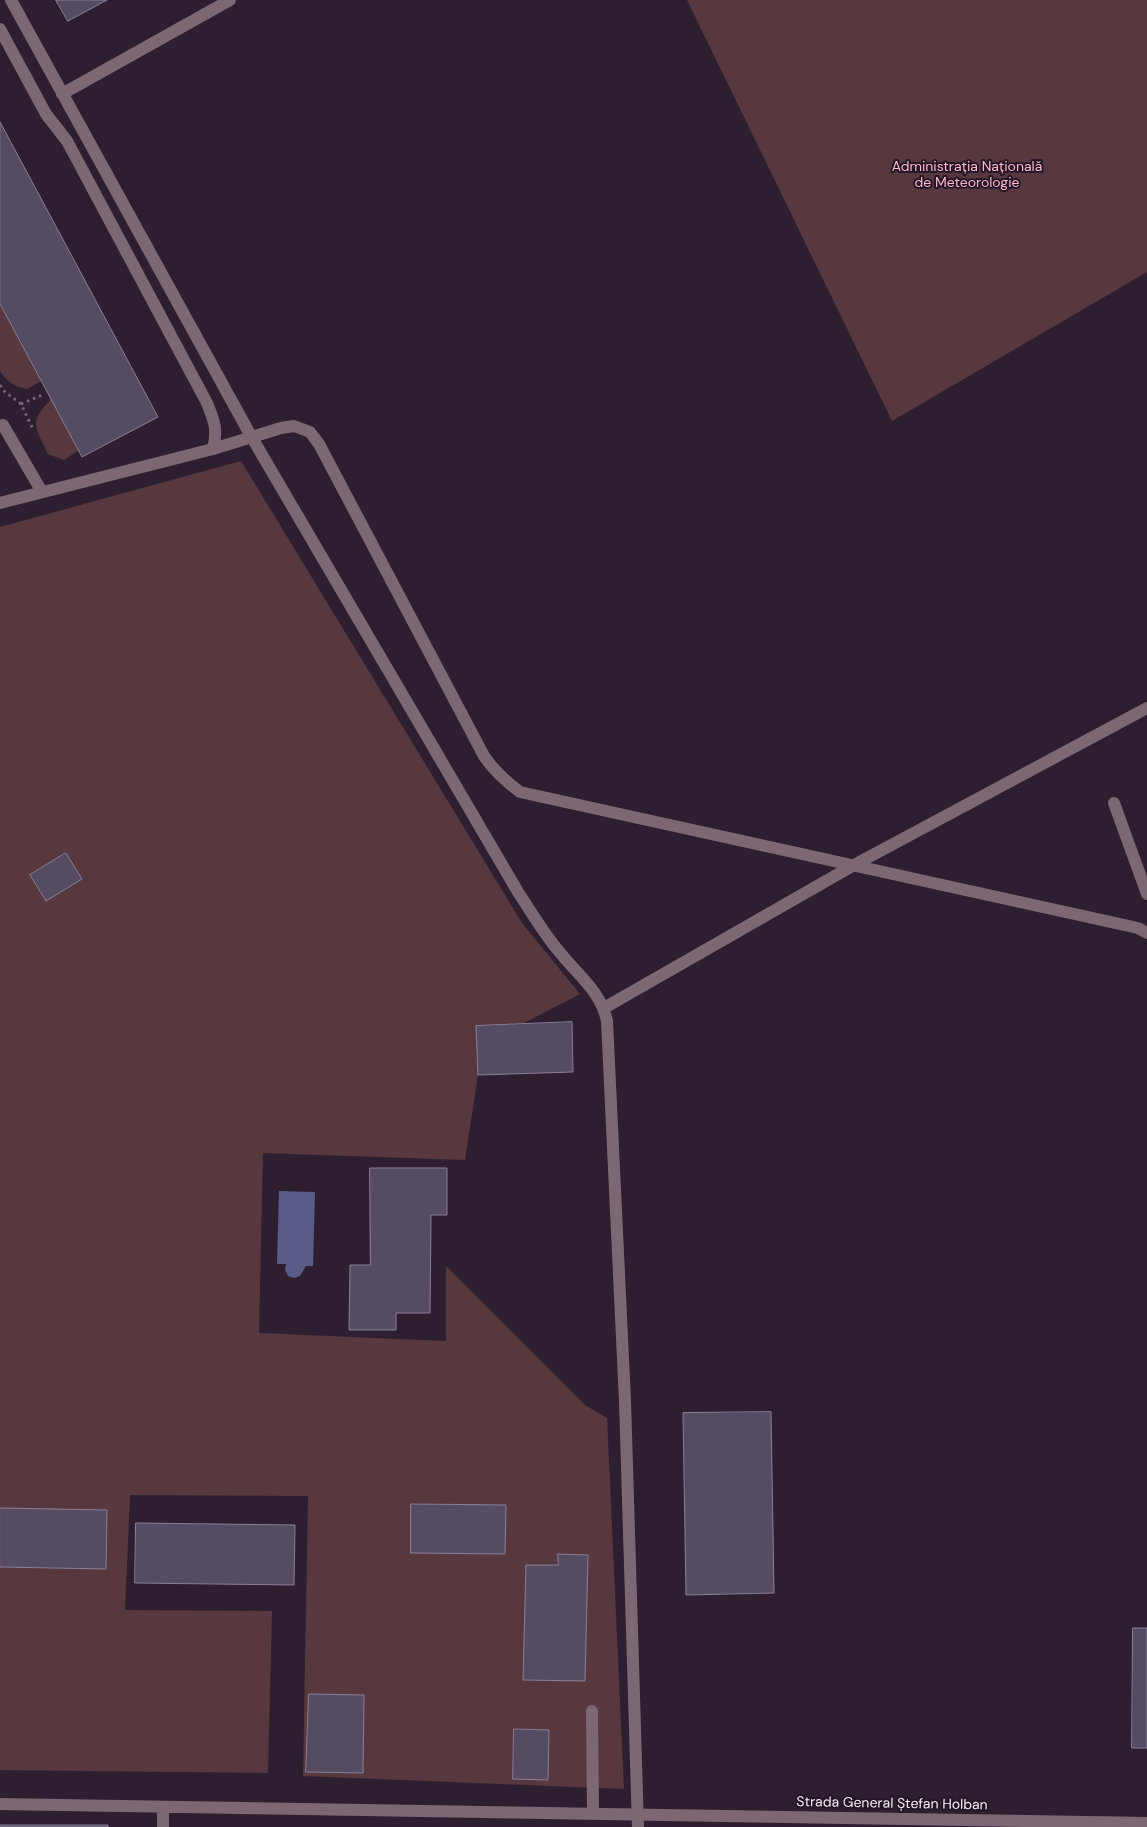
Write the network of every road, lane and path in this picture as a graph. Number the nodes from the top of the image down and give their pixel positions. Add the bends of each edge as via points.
1 (11, 0) edge
2 (230, 0) edge
3 (0, 29) edge
4 (62, 94) junction
5 (5, 392) dead end
6 (0, 394) edge
7 (42, 395) dead end
8 (22, 404) dead end
9 (3, 425) dead end
10 (251, 436) junction
11 (213, 449) junction
12 (42, 492) junction
13 (0, 503) edge
14 (1147, 708) edge
15 (1114, 803) dead end
16 (854, 866) junction
17 (1147, 894) edge
18 (1147, 933) edge
19 (604, 1008) junction
20 (592, 1711) dead end
21 (0, 1804) edge
22 (163, 1807) junction
23 (593, 1814) junction
24 (638, 1821) edge
25 (1147, 1823) edge
26 (163, 1827) edge

1 - 4 street
2 - 4 street
3 - 11 street via 46,114 67,141 207,403 216,424
4 - 10 street
5 - 6 path
7 - 8 path
9 - 12 street
10 - 11 street
10 - 16 street via 294,426 310,432 319,444 484,756 505,782 520,792
10 - 19 street via 518,892 562,955 592,987
11 - 12 street
12 - 13 street
14 - 16 street
15 - 17 street
16 - 18 street via 1138,928
16 - 19 street
19 - 24 street via 625,1401
20 - 23 street
21 - 22 street, Strada General Ștefan Holban
22 - 23 street, Strada General Ștefan Holban
22 - 26 street
23 - 24 street, Strada General Ștefan Holban
24 - 25 street, Strada General Ștefan Holban

